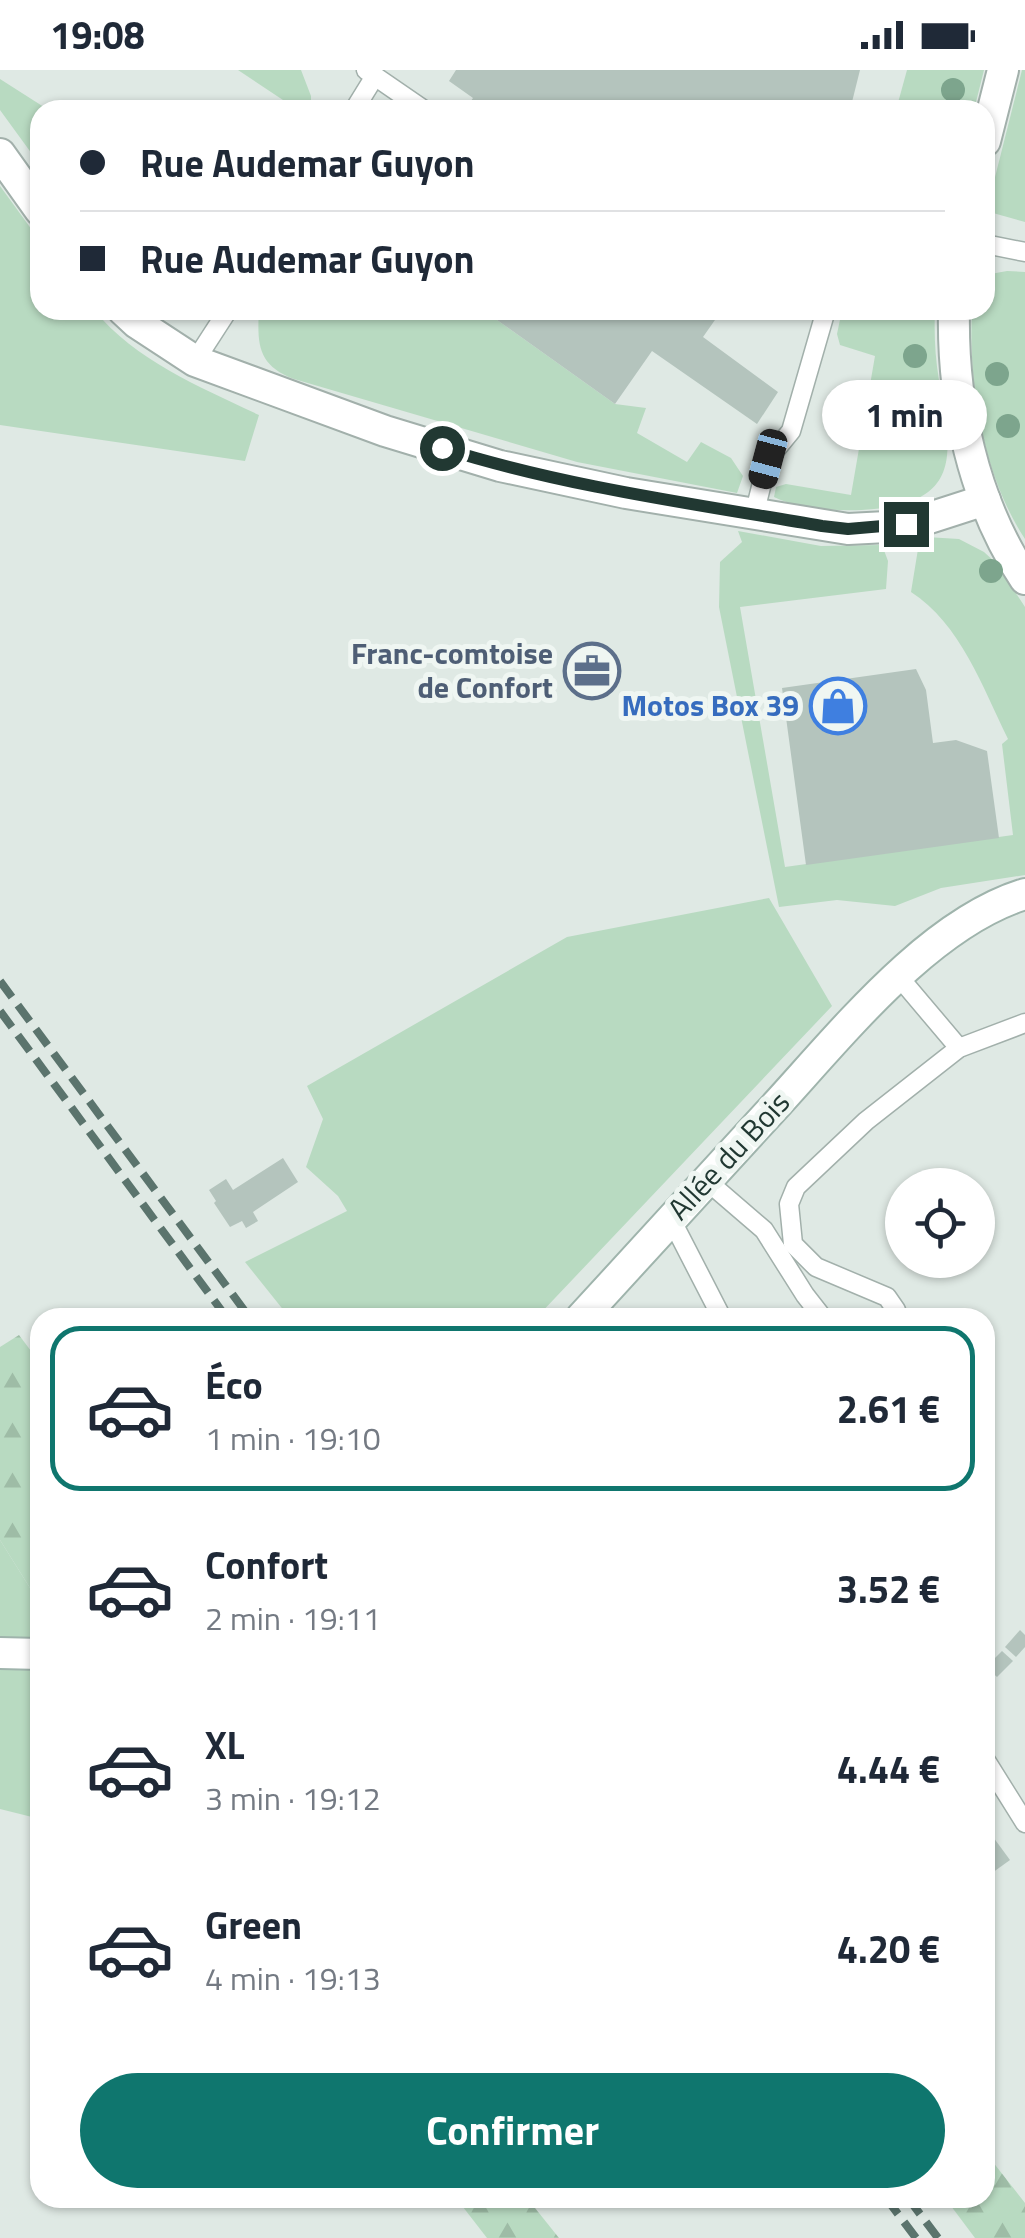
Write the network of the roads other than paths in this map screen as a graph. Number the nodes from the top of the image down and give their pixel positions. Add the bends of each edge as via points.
1 (1004, 70) edge
2 (370, 73) edge
3 (358, 100) edge
4 (409, 100) edge
5 (995, 104) edge
6 (0, 154) edge
7 (30, 196) edge
8 (995, 246) edge
9 (1025, 252) edge
10 (134, 320) edge
11 (222, 320) edge
12 (823, 320) edge
13 (955, 320) edge
14 (195, 361) junction
15 (985, 500) junction
16 (754, 515) junction
17 (1025, 578) edge
18 (1025, 894) edge
19 (888, 986) junction
20 (1025, 1023) edge
21 (958, 1048) junction
22 (707, 1181) junction
23 (671, 1219) junction
24 (590, 1308) edge
25 (717, 1308) edge
26 (815, 1308) edge
27 (895, 1308) edge
28 (0, 1653) edge
29 (30, 1654) edge
30 (995, 1775) edge
31 (1025, 1822) edge

1 - 5 street
2 - 3 lane
2 - 4 lane
6 - 7 street
8 - 9 lane
10 - 14 street
11 - 14 lane
12 - 16 lane via 791,431 768,459
13 - 15 street via 962,419
14 - 16 street via 500,466
15 - 16 street via 887,528
15 - 17 street
18 - 19 street, Allée du Bois via 973,918
19 - 21 lane
19 - 22 street, Allée du Bois
20 - 21 lane
21 - 27 lane via 866,1120 796,1186 789,1204 793,1244 816,1267 887,1297
22 - 23 street, Allée du Bois
22 - 26 lane via 764,1230
23 - 24 street, Allée du Bois
23 - 25 lane
28 - 29 street
30 - 31 lane

